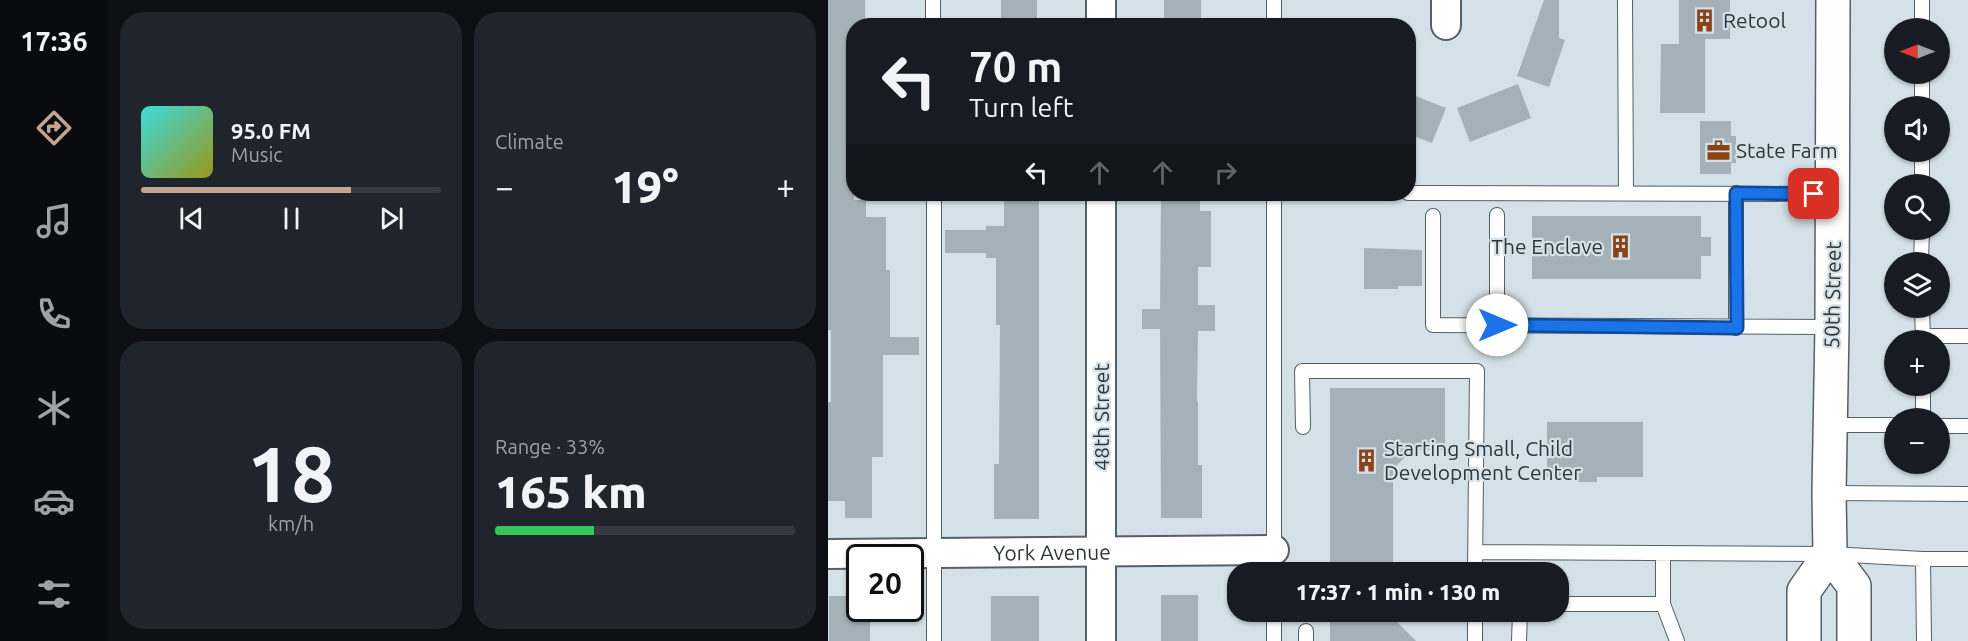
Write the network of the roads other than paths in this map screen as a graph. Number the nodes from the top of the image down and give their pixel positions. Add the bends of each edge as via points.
1 (933, 0) edge
2 (1101, 0) edge
3 (1274, 0) edge
4 (1625, 0) edge
5 (1833, 0) edge
6 (1922, 0) edge
7 (933, 18) edge
8 (1101, 18) edge
9 (1274, 18) edge
10 (1922, 18) edge
11 (1416, 193) edge
12 (1626, 193) junction
13 (1736, 193) junction
14 (1833, 194) junction
15 (934, 201) edge
16 (1101, 201) edge
17 (1274, 201) edge
18 (1497, 215) dead end
19 (1433, 216) dead end
20 (1497, 325) junction
21 (1832, 327) junction
22 (1737, 328) junction
23 (1968, 336) edge
24 (1950, 337) edge
25 (1830, 425) junction
26 (1884, 425) edge
27 (1950, 426) edge
28 (1968, 426) edge
29 (1303, 427) dead end
30 (1828, 493) junction
31 (1968, 494) edge
32 (1101, 552) junction
33 (1476, 552) junction
34 (934, 553) junction
35 (828, 554) edge
36 (1663, 554) junction
37 (1830, 554) junction
38 (1923, 559) junction
39 (1968, 559) edge
40 (1274, 562) edge
41 (1476, 562) edge
42 (1569, 604) edge
43 (1663, 604) junction
44 (1274, 622) edge
45 (1475, 622) edge
46 (1520, 622) edge
47 (934, 641) edge
48 (1101, 641) edge
49 (1274, 641) edge
50 (1475, 641) edge
51 (1519, 641) edge
52 (1677, 641) edge
53 (1803, 641) edge
54 (1854, 641) edge
55 (1924, 641) edge

1 - 7 lane
2 - 8 street
3 - 9 lane
4 - 12 lane
5 - 14 main road, 50th Street
6 - 10 lane
11 - 12 lane
12 - 13 lane
13 - 14 lane
13 - 22 lane
14 - 21 main road, 50th Street
15 - 34 lane
16 - 32 street, 48th Street
17 - 40 lane
18 - 20 lane
19 - 20 lane via 1433,325
20 - 22 lane
21 - 22 lane
21 - 25 main road, 50th Street
23 - 24 lane
25 - 26 lane
25 - 30 main road, 50th Street
27 - 28 lane
29 - 33 lane via 1302,371 1476,371
30 - 31 lane
30 - 37 main road, 50th Street
32 - 34 street, York Avenue
32 - 40 street, York Avenue
32 - 48 street, 48th Street
33 - 36 lane
33 - 41 lane
34 - 35 street, York Avenue
34 - 47 lane
36 - 37 lane
36 - 43 lane
37 - 38 lane
37 - 53 main road via 1804,591
37 - 54 main road via 1854,586
38 - 39 lane
38 - 55 lane
42 - 43 lane
43 - 52 lane
44 - 49 lane
45 - 50 lane
46 - 51 lane

